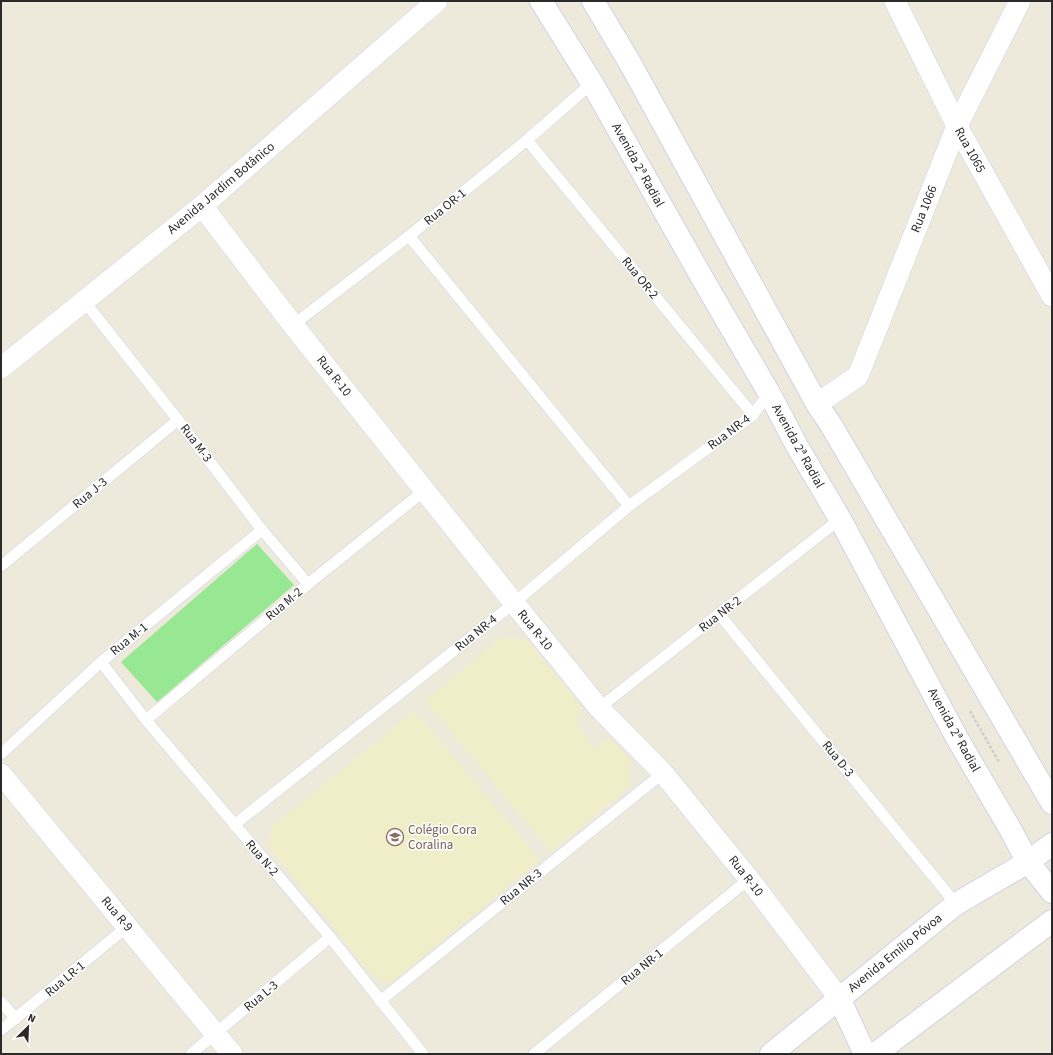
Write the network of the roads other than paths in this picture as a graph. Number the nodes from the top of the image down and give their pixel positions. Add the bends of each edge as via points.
1 (437, 1) edge
2 (541, 1) edge
3 (593, 1) edge
4 (895, 1) edge
5 (1020, 1) edge
6 (592, 83) junction
7 (957, 126) junction
8 (527, 140) junction
9 (202, 206) junction
10 (408, 236) junction
11 (1052, 296) edge
12 (84, 301) junction
13 (293, 325) junction
14 (1, 368) edge
15 (769, 393) junction
16 (817, 404) junction
17 (753, 415) junction
18 (178, 420) junction
19 (424, 491) junction
20 (629, 506) junction
21 (840, 519) junction
22 (262, 530) junction
23 (1, 566) edge
24 (308, 584) junction
25 (514, 603) junction
26 (719, 614) junction
27 (101, 662) junction
28 (599, 708) junction
29 (146, 720) junction
30 (1, 754) edge
31 (663, 773) junction
32 (1, 774) edge
33 (1052, 803) edge
34 (234, 826) junction
35 (1052, 844) edge
36 (1028, 862) junction
37 (749, 879) junction
38 (1052, 892) edge
39 (956, 904) junction
40 (1052, 922) edge
41 (128, 926) junction
42 (330, 937) junction
43 (839, 998) junction
44 (380, 1001) junction
45 (1, 1002) edge
46 (16, 1019) junction
47 (1, 1030) edge
48 (216, 1033) junction
49 (191, 1054) edge
50 (232, 1054) edge
51 (423, 1054) edge
52 (534, 1054) edge
53 (771, 1054) edge
54 (865, 1054) edge
55 (875, 1054) edge

1 - 9 street, Avenida Jardim Botânico
2 - 6 main road, Avenida 2ª Radial
3 - 16 main road via 630,63
4 - 7 street, Rua 1065
5 - 7 street, Rua 1066
6 - 8 lane, Rua OR-1
6 - 15 main road, Avenida 2ª Radial
7 - 11 street, Rua 1065
7 - 16 street, Rua 1066 via 858,376
8 - 10 lane, Rua OR-1
8 - 17 lane, Rua OR-2
9 - 12 street, Avenida Jardim Botânico
9 - 13 street, Rua R-10
10 - 13 lane, Rua OR-1
10 - 20 lane
12 - 14 street, Avenida Jardim Botânico
12 - 18 lane, Rua M-3
13 - 19 street, Rua R-10
15 - 17 lane, Rua NR-4
15 - 21 main road, Avenida 2ª Radial
16 - 33 main road
17 - 20 lane, Rua NR-4
18 - 22 lane, Rua M-3
18 - 23 lane, Rua J-3
19 - 24 lane, Rua M-2
19 - 25 street, Rua R-10
20 - 25 lane, Rua NR-4
21 - 26 lane, Rua NR-2
21 - 36 main road, Avenida 2ª Radial via 957,738
22 - 24 lane, Rua M-3
22 - 27 lane, Rua M-1
24 - 29 lane, Rua M-2
25 - 28 street, Rua R-10
25 - 34 lane, Rua NR-4
26 - 28 lane, Rua NR-2
26 - 39 lane, Rua D-3
27 - 29 lane, Rua N-2
27 - 30 lane, Rua M-1
28 - 31 street, Rua R-10
29 - 34 lane, Rua N-2
31 - 37 street, Rua R-10
31 - 44 lane, Rua NR-3
32 - 41 street, Rua R-9
34 - 42 lane, Rua N-2
35 - 36 main road, Avenida Emílio Póvoa
36 - 38 main road, Avenida 2ª Radial
36 - 39 main road, Avenida Emílio Póvoa
37 - 43 street, Rua R-10
37 - 52 lane, Rua NR-1
39 - 43 main road, Avenida Emílio Póvoa
40 - 55 main road
41 - 46 lane, Rua LR-1
41 - 48 street, Rua R-9
42 - 44 lane, Rua N-2
42 - 48 lane, Rua L-3
43 - 53 main road, Avenida Emílio Póvoa
43 - 54 main road, Rua R-10
44 - 51 lane, Rua N-2
45 - 46 lane
46 - 47 lane, Rua LR-1
48 - 49 lane, Rua L-3
48 - 50 street, Rua R-9

